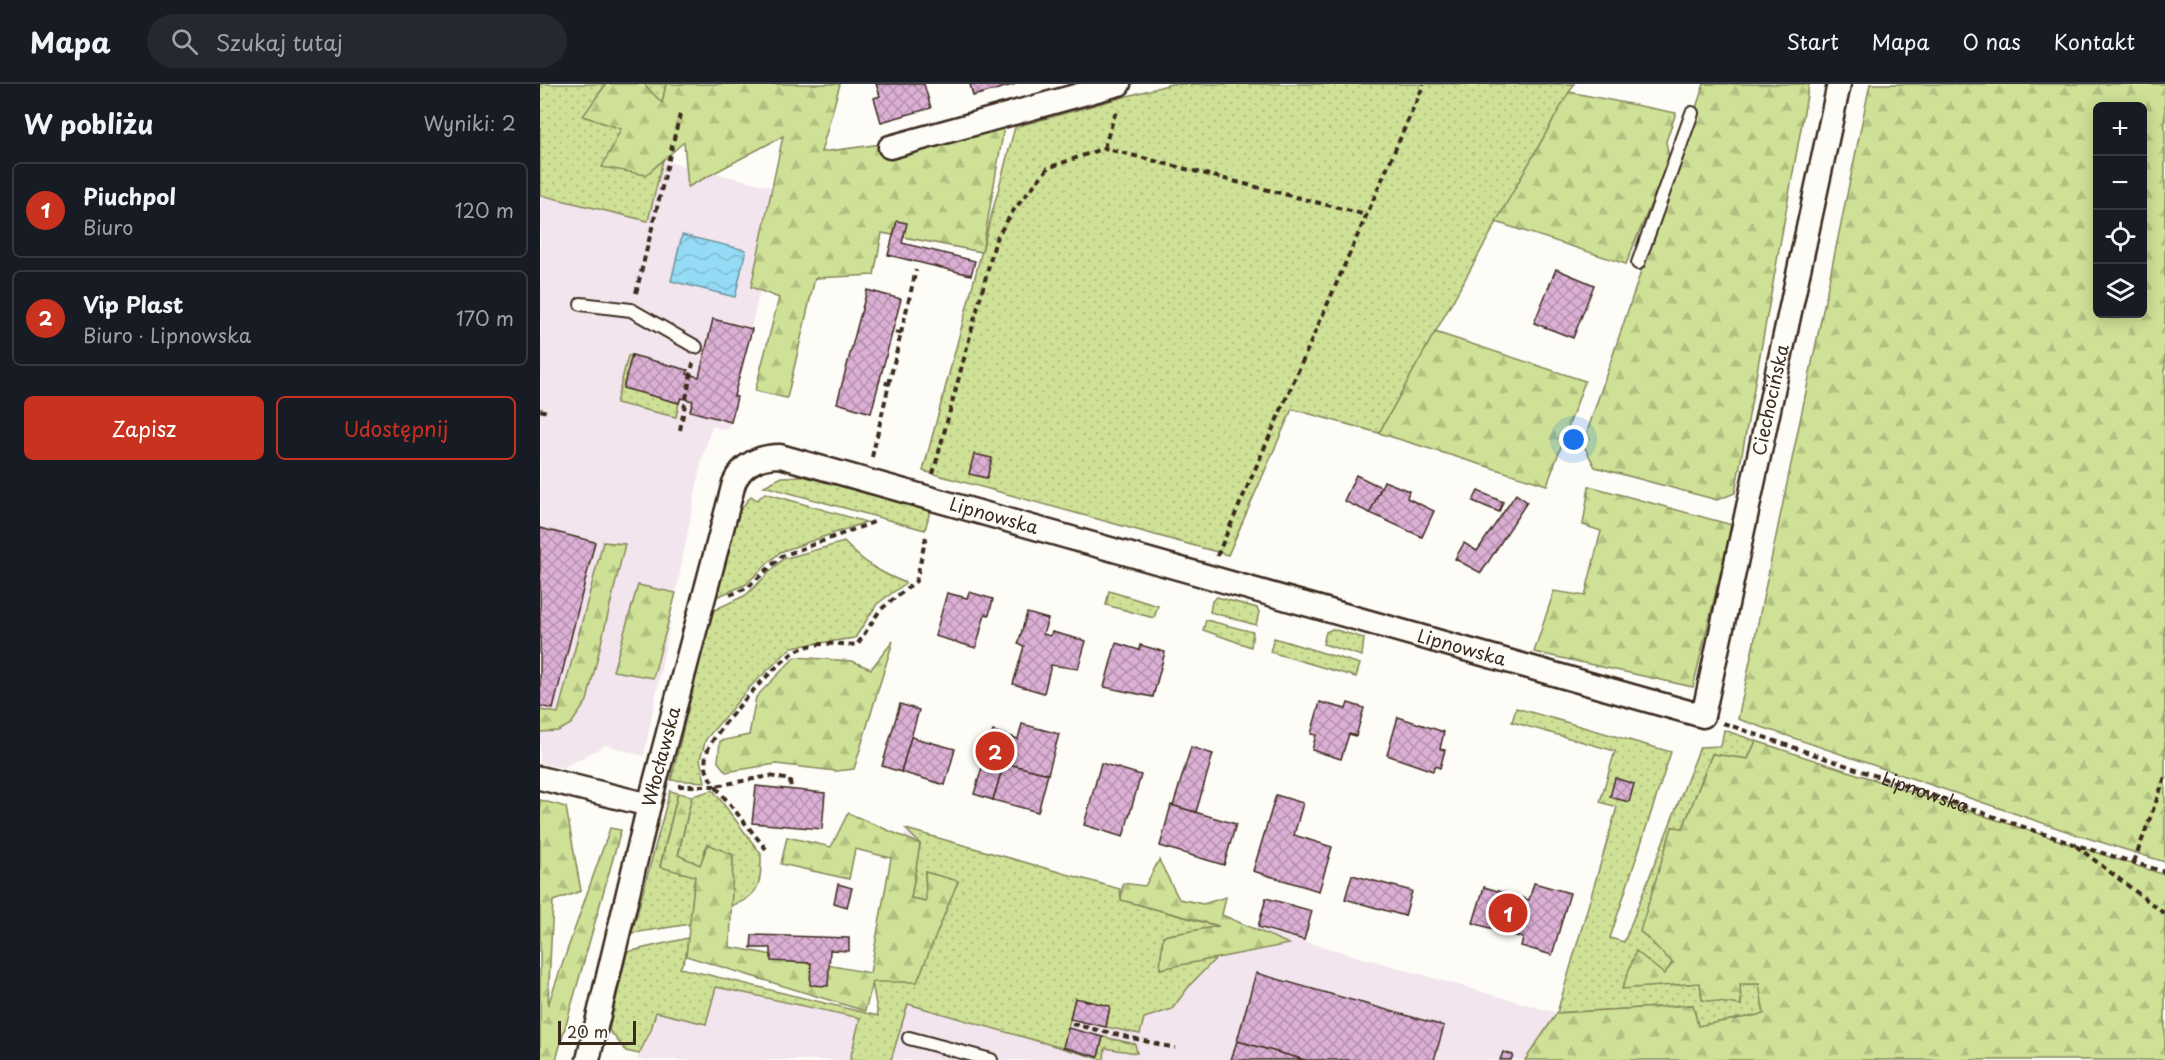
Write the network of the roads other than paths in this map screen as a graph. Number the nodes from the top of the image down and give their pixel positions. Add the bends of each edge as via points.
1 (1839, 84) edge
2 (1118, 95) edge
3 (1692, 112) dead end
4 (890, 147) dead end
5 (1638, 262) dead end
6 (581, 304) dead end
7 (696, 347) road end
8 (751, 462) joint
9 (1703, 716) joint
10 (540, 778) edge
11 (651, 796) junction
12 (909, 1038) dead end
13 (588, 1060) edge
14 (991, 1060) edge

1 - 9 street, Ciechocińska
2 - 4 street
3 - 5 lane
6 - 7 lane via 632,310
8 - 9 street, Lipnowska via 780,456
8 - 11 street, Włocławska via 734,483
10 - 11 street
11 - 13 street, Włocławska
12 - 14 lane

